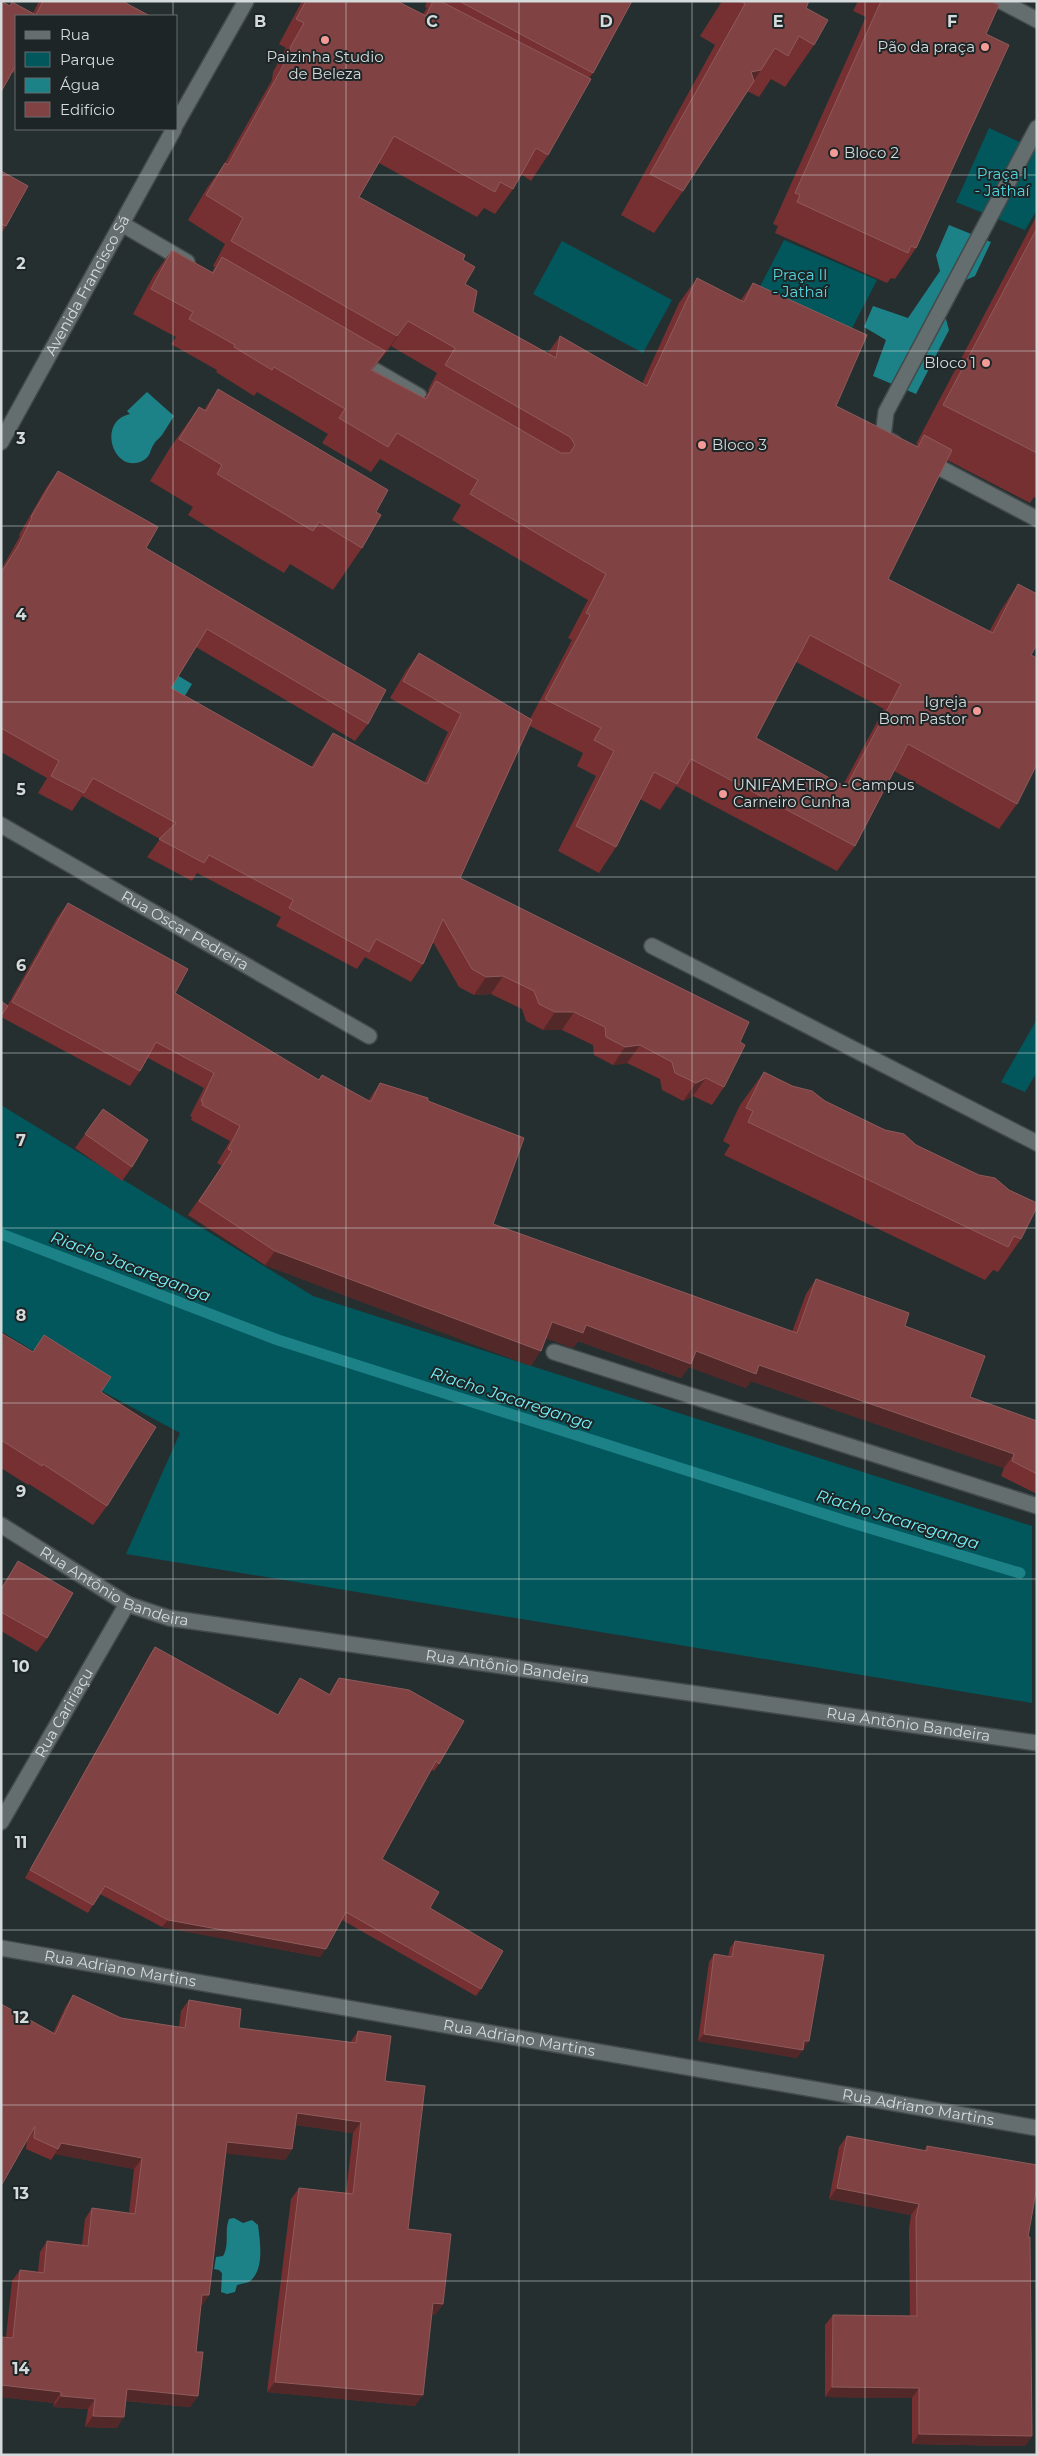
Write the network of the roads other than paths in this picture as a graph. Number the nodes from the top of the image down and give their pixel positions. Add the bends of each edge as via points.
1 (246, 1) edge
2 (1001, 1) edge
3 (1037, 20) edge
4 (178, 120) edge
5 (1037, 128) edge
6 (173, 130) edge
7 (122, 224) junction
8 (198, 269) edge
9 (343, 352) edge
10 (428, 402) edge
11 (1, 442) edge
12 (1037, 519) edge
13 (1, 825) edge
14 (652, 946) dead end
15 (369, 1036) dead end
16 (1037, 1143) edge
17 (554, 1352) dead end
18 (1037, 1506) edge
19 (1, 1525) edge
20 (127, 1604) junction
21 (1037, 1743) edge
22 (1, 1822) edge
23 (1, 1948) edge
24 (1037, 2128) edge

1 - 4 street
2 - 3 street
5 - 12 street via 886,412 883,437
6 - 7 street, Avenida Francisco Sá
7 - 8 street
7 - 11 street, Avenida Francisco Sá
9 - 10 street
13 - 15 street, Rua Oscar Pedreira
14 - 16 street
17 - 18 street
19 - 20 street, Rua Antônio Bandeira
20 - 21 street, Rua Antônio Bandeira via 169,1618
20 - 22 street, Rua Caririaçu
23 - 24 street, Rua Adriano Martins

